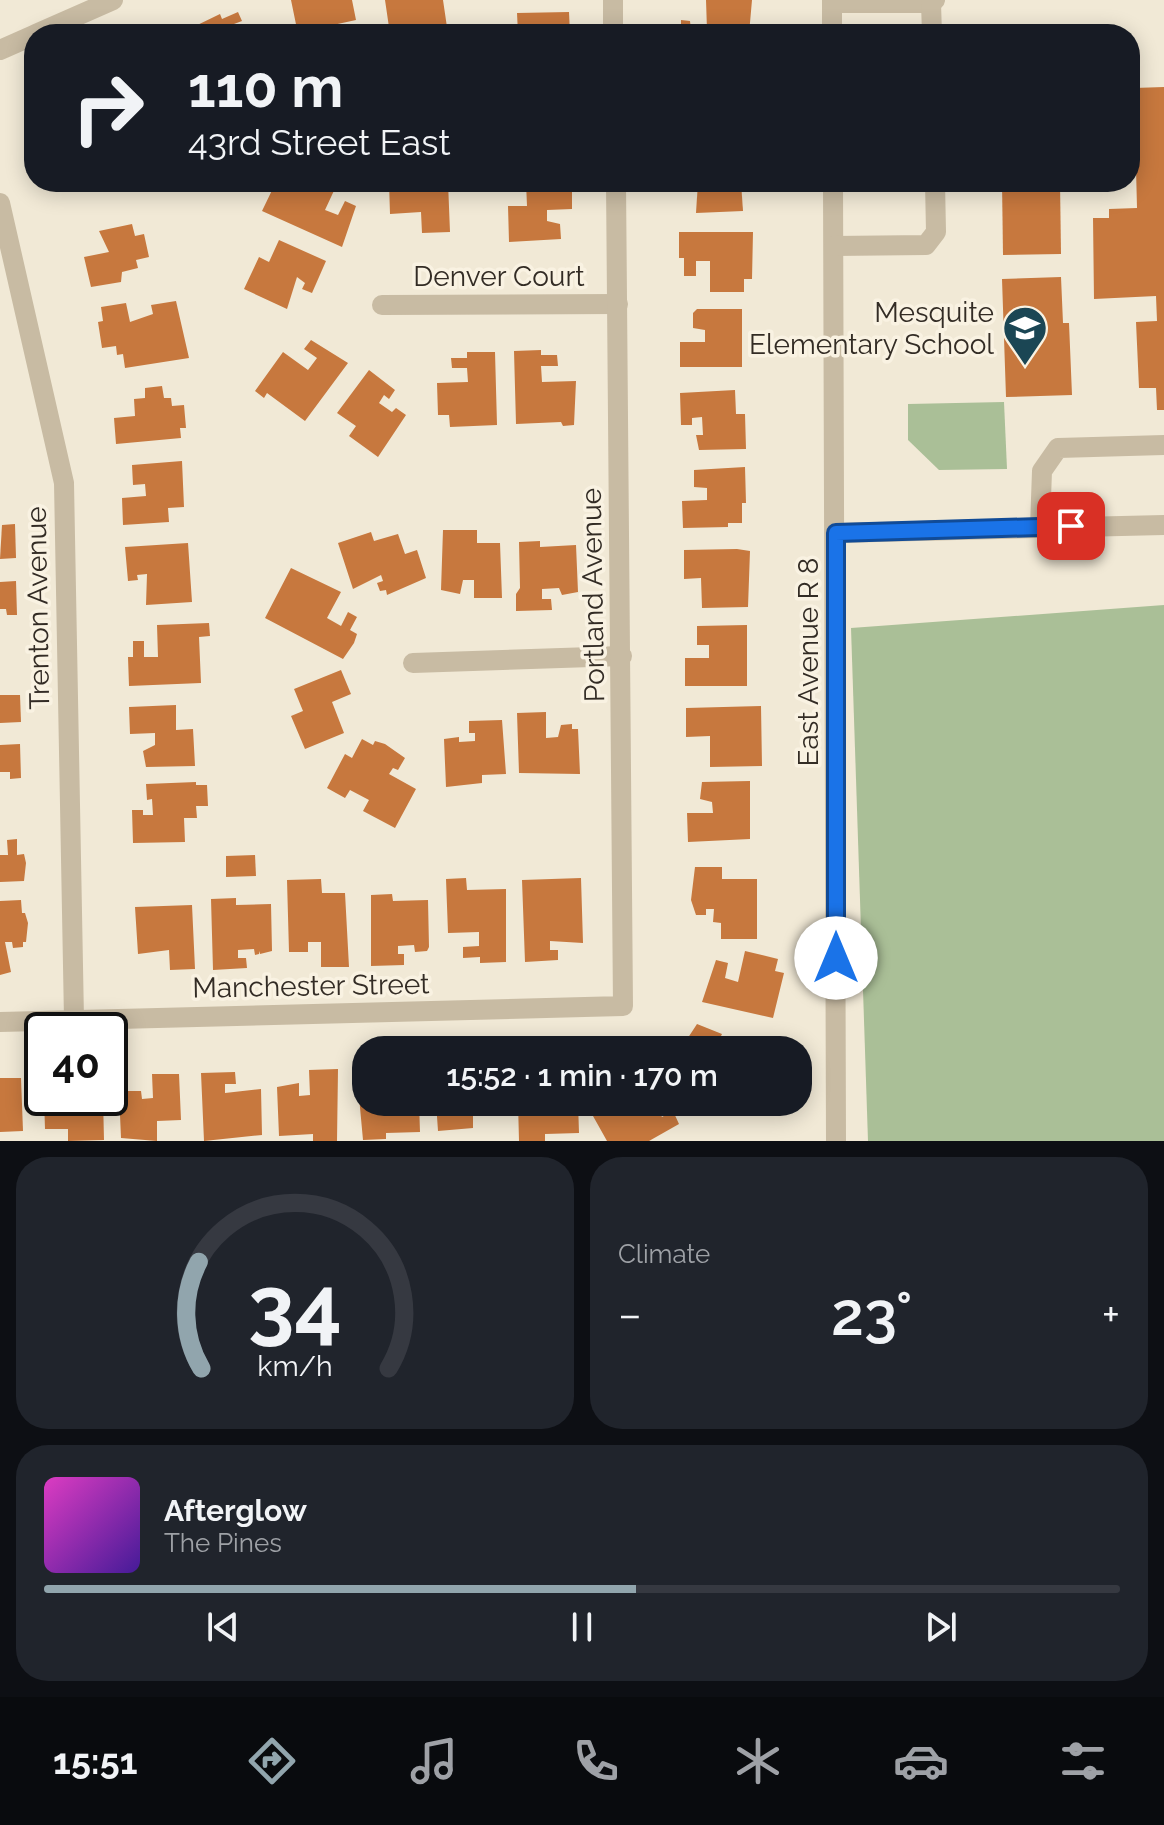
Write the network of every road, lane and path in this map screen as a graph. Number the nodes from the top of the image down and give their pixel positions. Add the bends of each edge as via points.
1 (113, 0) edge
2 (613, 0) edge
3 (832, 2) edge
4 (933, 2) edge
5 (58, 24) edge
6 (613, 24) edge
7 (832, 24) edge
8 (932, 24) edge
9 (24, 39) edge
10 (0, 50) edge
11 (616, 192) edge
12 (833, 192) edge
13 (935, 192) edge
14 (0, 203) edge
15 (834, 246) junction
16 (618, 304) junction
17 (382, 305) dead end
18 (1164, 445) edge
19 (1164, 525) edge
20 (1040, 527) junction
21 (836, 533) junction
22 (622, 656) junction
23 (413, 663) dead end
24 (623, 1006) joint
25 (74, 1012) edge
26 (128, 1018) edge
27 (24, 1021) edge
28 (0, 1022) edge
29 (836, 1141) edge

1 - 5 street
2 - 6 street
3 - 4 street
3 - 7 street
4 - 8 street
9 - 10 street
11 - 16 street, Portland Avenue
12 - 15 street, East Avenue R 8
13 - 15 street via 936,232 926,245
14 - 25 street, Trenton Avenue via 64,483
15 - 21 street, East Avenue R 8
16 - 17 street, Denver Court
16 - 22 street, Portland Avenue
18 - 20 street via 1058,448 1042,471
19 - 20 street
20 - 21 street
21 - 29 street, East Avenue R 8
22 - 23 street
22 - 24 street, Portland Avenue
24 - 26 street, Manchester Street
27 - 28 street, Manchester Street

